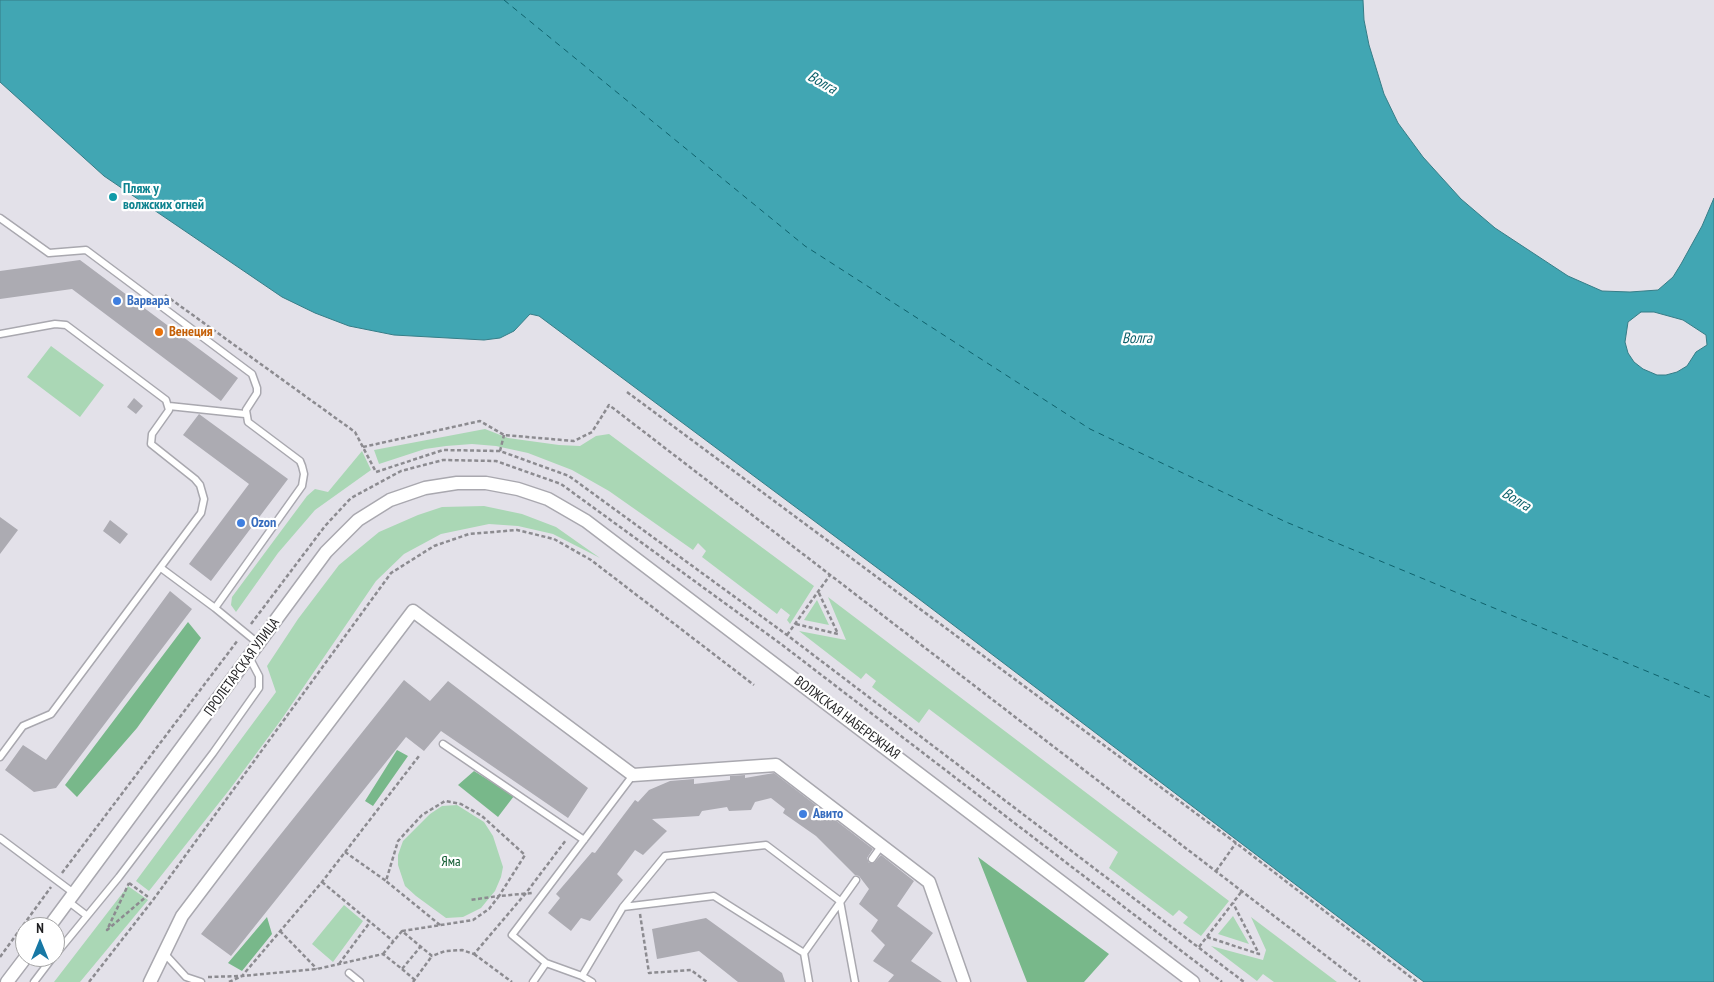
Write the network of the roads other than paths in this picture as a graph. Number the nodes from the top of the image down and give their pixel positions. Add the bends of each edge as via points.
1 (0, 218) edge
2 (0, 334) edge
3 (169, 406) junction
4 (245, 414) junction
5 (486, 483) joint
6 (161, 568) junction
7 (215, 608) junction
8 (259, 644) junction
9 (249, 657) junction
10 (443, 744) dead end
11 (0, 758) edge
12 (633, 775) junction
13 (0, 838) edge
14 (584, 840) junction
15 (882, 845) junction
16 (872, 859) dead end
17 (856, 880) dead end
18 (72, 898) junction
19 (840, 901) junction
20 (623, 907) junction
21 (86, 915) junction
22 (57, 917) edge
23 (65, 942) edge
24 (163, 952) junction
25 (804, 953) junction
26 (546, 963) junction
27 (18, 967) edge
28 (46, 967) edge
29 (348, 973) dead end
30 (582, 976) junction
31 (7, 982) edge
32 (34, 982) edge
33 (150, 982) edge
34 (201, 982) edge
35 (360, 982) edge
36 (533, 982) edge
37 (592, 982) edge
38 (809, 982) edge
39 (855, 982) edge
40 (964, 982) edge
41 (1193, 982) edge

1 - 4 lane via 49,253 86,250 252,374 257,393
2 - 3 lane via 66,325 166,400
3 - 4 lane
3 - 6 lane via 152,434 151,444 197,481 204,503 201,514
4 - 7 lane via 248,422 300,460 304,481
5 - 8 street, ПРОЛЕТАРСКАЯ УЛИЦА via 457,482 425,488 390,500 358,520 326,552
5 - 41 street, ВОЛЖСКАЯ НАБЕРЕЖНАЯ via 548,499 586,520
6 - 7 lane
6 - 11 lane via 51,714 23,726
7 - 8 lane
8 - 9 street, ПРОЛЕТАРСКАЯ УЛИЦА
9 - 18 street, ПРОЛЕТАРСКАЯ УЛИЦА
9 - 21 lane via 259,676 259,688 119,877
10 - 14 lane
12 - 14 lane
12 - 15 street via 776,765
12 - 24 street via 413,611 182,916
13 - 18 lane via 57,879
14 - 26 lane via 512,935
15 - 16 lane
15 - 40 street via 928,882
17 - 19 lane
18 - 21 lane
18 - 22 street, ПРОЛЕТАРСКАЯ УЛИЦА
19 - 20 lane via 766,845 665,856
19 - 25 lane
19 - 39 lane
20 - 25 lane via 714,896
20 - 30 lane
21 - 23 lane
24 - 33 street
24 - 34 lane via 186,977
25 - 38 lane
26 - 30 lane
26 - 36 lane
27 - 31 street
28 - 32 lane
29 - 35 lane
30 - 37 lane

